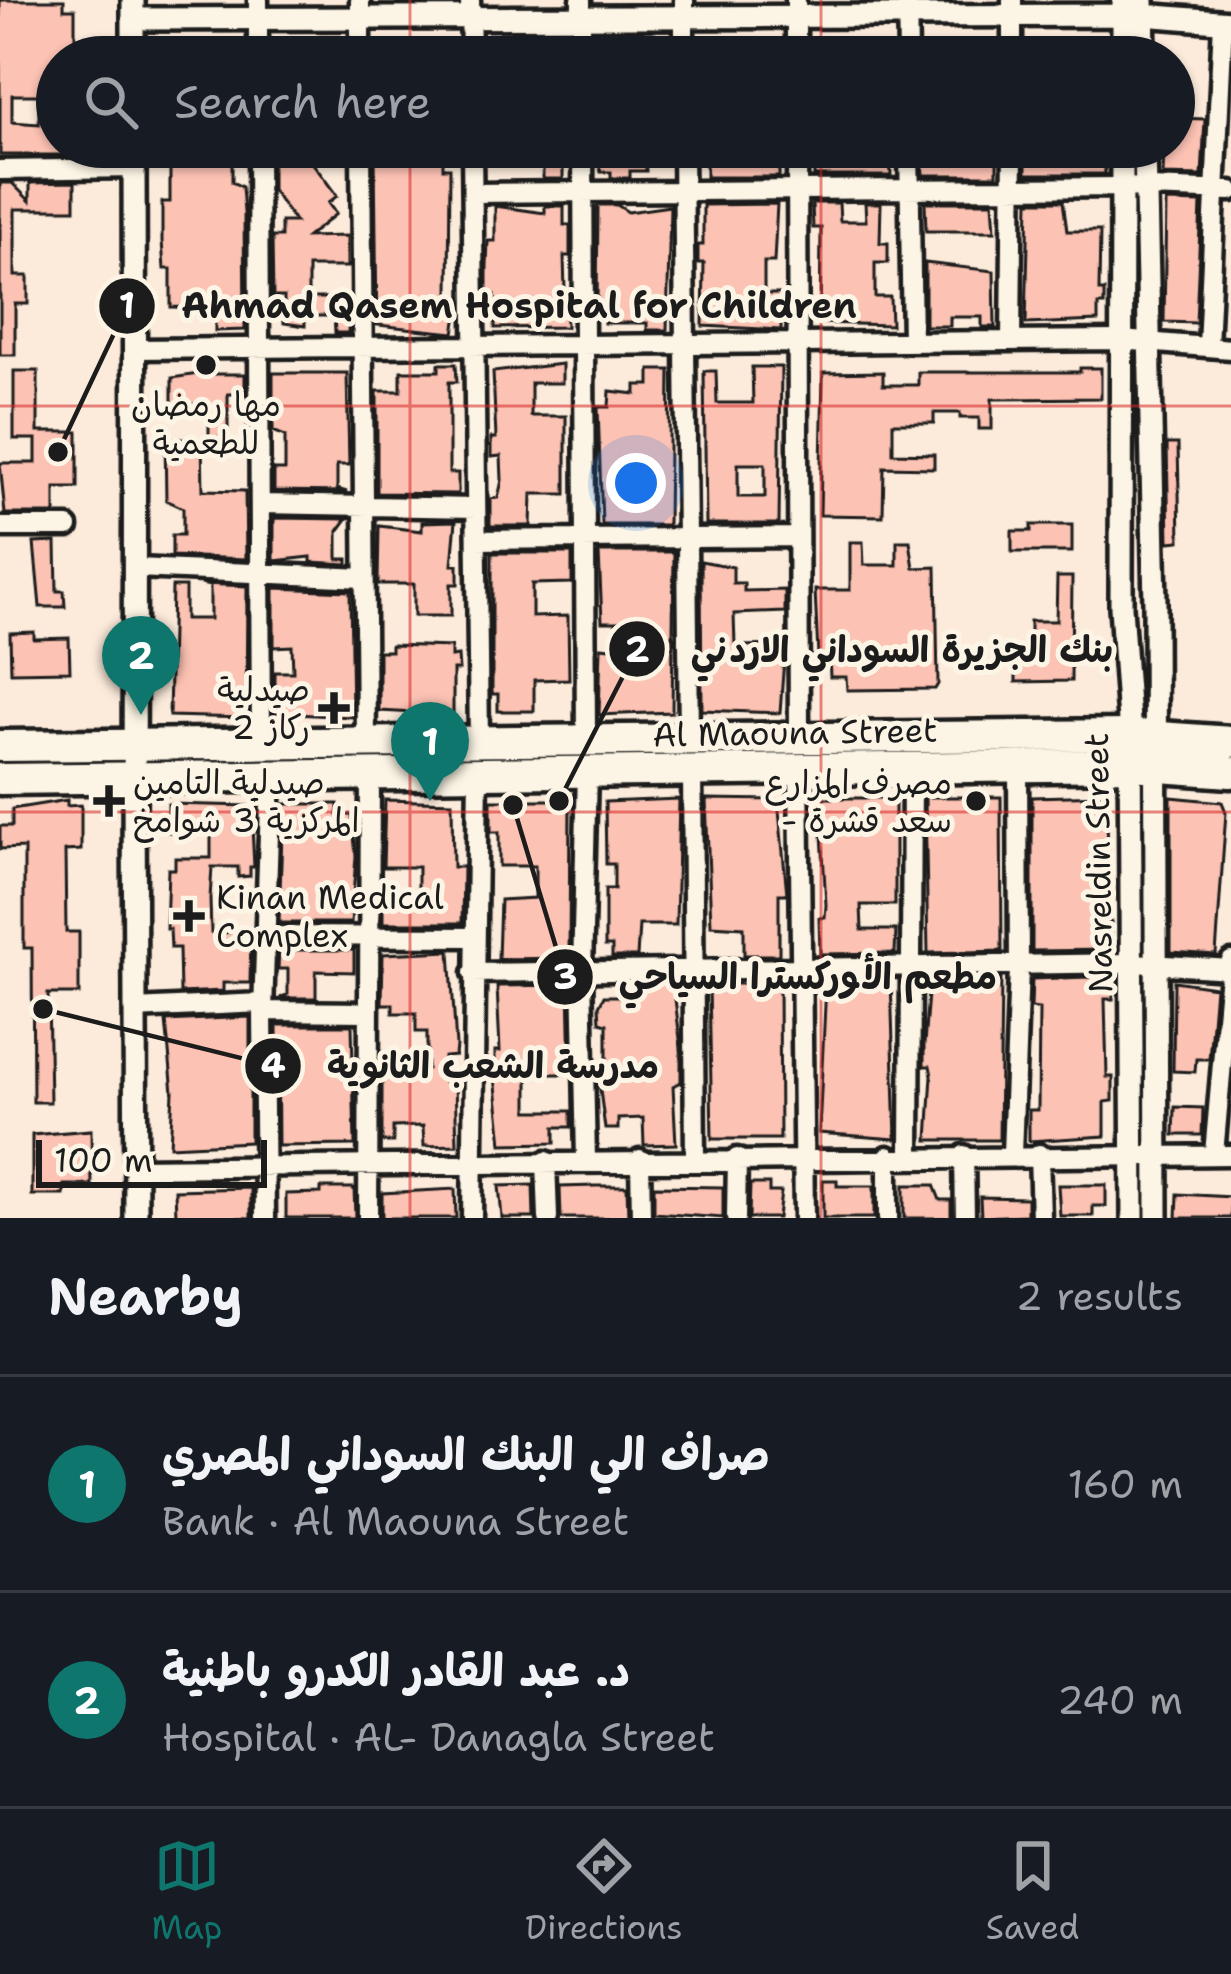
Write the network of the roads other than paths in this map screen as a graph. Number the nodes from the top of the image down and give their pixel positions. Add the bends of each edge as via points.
1 (1133, 7) edge
2 (684, 8) edge
3 (796, 8) edge
4 (907, 8) edge
5 (1012, 8) edge
6 (258, 9) edge
7 (360, 9) edge
8 (471, 9) edge
9 (581, 9) edge
10 (133, 10) edge
11 (1220, 16) edge
12 (36, 167) edge
13 (134, 168) edge
14 (258, 168) edge
15 (361, 168) edge
16 (472, 168) edge
17 (583, 168) edge
18 (683, 168) edge
19 (797, 168) edge
20 (910, 168) edge
21 (1013, 168) edge
22 (1122, 168) edge
23 (1145, 168) edge
24 (0, 170) edge
25 (1122, 187) junction
26 (1145, 187) junction
27 (1013, 188) junction
28 (910, 190) junction
29 (1224, 191) edge
30 (583, 192) junction
31 (798, 192) junction
32 (473, 193) junction
33 (683, 193) junction
34 (1120, 340) junction
35 (1011, 341) junction
36 (911, 342) junction
37 (796, 343) junction
38 (685, 344) junction
39 (1147, 344) junction
40 (584, 345) junction
41 (475, 346) junction
42 (362, 347) junction
43 (1208, 347) junction
44 (258, 348) junction
45 (135, 349) junction
46 (1231, 349) edge
47 (260, 504) junction
48 (364, 506) junction
49 (476, 508) junction
50 (0, 527) edge
51 (68, 527) dead end
52 (796, 537) junction
53 (584, 538) junction
54 (477, 540) junction
55 (688, 540) junction
56 (136, 568) junction
57 (258, 577) junction
58 (364, 578) junction
59 (1231, 742) edge
60 (261, 743) junction
61 (130, 744) junction
62 (0, 746) edge
63 (1142, 751) junction
64 (799, 753) junction
65 (691, 754) junction
66 (586, 755) junction
67 (478, 756) junction
68 (368, 758) junction
69 (1018, 766) junction
70 (912, 767) junction
71 (1231, 772) edge
72 (271, 775) junction
73 (131, 776) junction
74 (0, 779) edge
75 (264, 936) junction
76 (473, 937) junction
77 (369, 938) junction
78 (913, 965) junction
79 (1144, 965) junction
80 (693, 966) junction
81 (802, 966) junction
82 (1231, 967) edge
83 (1019, 969) junction
84 (582, 972) junction
85 (473, 973) junction
86 (134, 1009) junction
87 (263, 1011) junction
88 (368, 1012) junction
89 (1133, 1153) junction
90 (1157, 1153) junction
91 (1012, 1154) junction
92 (1039, 1154) junction
93 (964, 1155) junction
94 (1222, 1155) edge
95 (888, 1156) junction
96 (910, 1156) junction
97 (804, 1157) junction
98 (737, 1158) junction
99 (640, 1159) junction
100 (695, 1159) junction
101 (586, 1160) junction
102 (546, 1161) junction
103 (471, 1162) junction
104 (368, 1163) junction
105 (264, 1167) junction
106 (135, 1168) junction
107 (136, 1218) edge
108 (265, 1218) edge
109 (368, 1218) edge
110 (472, 1218) edge
111 (548, 1218) edge
112 (641, 1218) edge
113 (736, 1218) edge
114 (804, 1218) edge
115 (888, 1218) edge
116 (965, 1218) edge
117 (1041, 1218) edge
118 (1133, 1218) edge
119 (1157, 1218) edge

1 - 5 street
1 - 11 street
2 - 3 street
2 - 9 street
3 - 4 street
4 - 5 street
6 - 7 street
6 - 10 street
7 - 8 street
8 - 9 street
11 - 29 street
12 - 24 street
13 - 45 street
14 - 44 street
15 - 42 street
16 - 32 street
17 - 30 street
18 - 33 street
19 - 31 street
20 - 28 street
21 - 27 street
22 - 25 street, Nasreldin Street
23 - 26 street, Nasreldin Street
25 - 26 street
25 - 27 street
25 - 34 street, Nasreldin Street
26 - 29 street
26 - 39 street, Nasreldin Street
27 - 28 street
27 - 35 street
28 - 31 street
28 - 36 street
29 - 43 street
30 - 32 street
30 - 33 street
30 - 40 street
31 - 33 street
31 - 37 street
32 - 41 street
33 - 38 street
34 - 35 street
34 - 39 street
34 - 63 street, Nasreldin Street via 1120,607
35 - 36 street
36 - 37 street
37 - 38 street
37 - 52 street
38 - 40 street
38 - 55 street
39 - 43 street
39 - 63 street, Nasreldin Street
40 - 41 street
40 - 53 street
41 - 42 street
41 - 49 street
42 - 44 street
42 - 48 street
43 - 46 street
44 - 45 street
44 - 47 street
45 - 56 street
47 - 48 street
47 - 57 street
48 - 49 street
48 - 58 street
49 - 54 street
50 - 51 street
52 - 55 street
52 - 64 street
53 - 54 street
53 - 55 street
53 - 66 street
54 - 67 street
55 - 65 street
56 - 57 street
56 - 61 street
57 - 58 street
57 - 60 street
58 - 68 street
59 - 63 highway
60 - 61 highway
60 - 68 highway
61 - 62 highway
61 - 73 street
63 - 64 highway
63 - 69 highway, Al Maouna Street
63 - 71 highway, Al Maouna Street
63 - 79 street, Nasreldin Street
64 - 65 highway, Al Maouna Street
64 - 70 highway, Al Maouna Street
64 - 81 street
65 - 66 highway, Al Maouna Street
65 - 80 street
66 - 67 highway, Al Maouna Street
66 - 84 street
67 - 68 highway, Al Maouna Street
67 - 76 street
68 - 72 highway, Al Maouna Street
68 - 77 street
69 - 70 highway, Al Maouna Street
69 - 83 street
70 - 78 street
72 - 73 highway, Al Maouna Street
72 - 75 street
73 - 74 highway, Al Maouna Street
73 - 86 street
75 - 77 street
75 - 87 street
76 - 77 street
76 - 85 street
77 - 88 street
78 - 81 street
78 - 83 street
78 - 96 street
79 - 82 street
79 - 83 street
79 - 89 street, Nasreldin Street
79 - 90 street, Nasreldin Street
80 - 81 street
80 - 84 street
80 - 100 street
81 - 97 street
82 - 94 street
83 - 91 street
84 - 85 street
84 - 101 street
85 - 103 street
86 - 87 street via 262,1003
86 - 106 street
87 - 88 street
87 - 105 street
88 - 104 street
89 - 90 street
89 - 92 street
89 - 118 street, Nasreldin Street
90 - 94 street
90 - 119 street, Nasreldin Street
91 - 92 street
91 - 93 street
92 - 117 street
93 - 96 street
93 - 116 street
95 - 96 street
95 - 97 street
95 - 115 street
97 - 98 street
97 - 114 street
98 - 100 street
98 - 113 street
99 - 100 street
99 - 101 street
99 - 112 street
101 - 102 street
102 - 103 street
102 - 111 street
103 - 104 street
103 - 110 street
104 - 105 street
104 - 109 street
105 - 106 street
105 - 108 street
106 - 107 street

